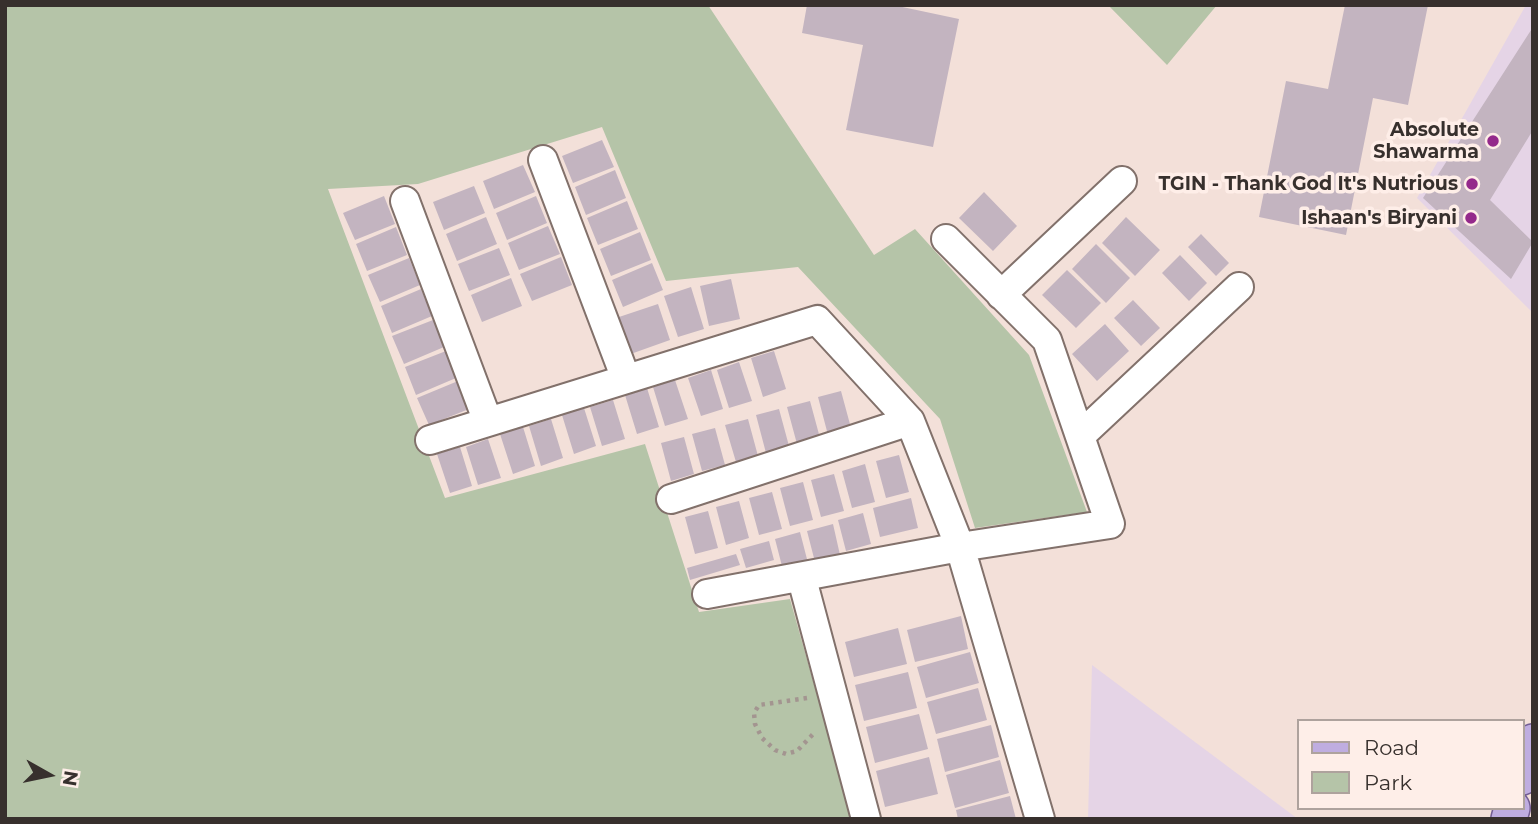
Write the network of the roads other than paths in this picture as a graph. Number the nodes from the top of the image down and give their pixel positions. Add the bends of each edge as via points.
1 (543, 160) dead end
2 (1122, 181) dead end
3 (405, 201) dead end
4 (946, 239) dead end
5 (1239, 287) dead end
6 (1001, 295) junction
7 (626, 379) junction
8 (909, 421) junction
9 (488, 422) junction
10 (1080, 436) junction
11 (430, 440) dead end
12 (671, 499) dead end
13 (960, 547) junction
14 (802, 579) junction
15 (707, 594) dead end
16 (1533, 743) edge
17 (1524, 770) edge
18 (866, 819) edge
19 (1040, 819) edge

1 - 7 street
2 - 6 street
3 - 9 street
4 - 6 street
5 - 10 street
6 - 10 street via 1047,340
7 - 8 street via 817,320
7 - 9 street
8 - 12 street
8 - 13 street
9 - 11 street
10 - 13 street via 1110,524
13 - 14 street
13 - 19 street
14 - 15 street
14 - 18 street
16 - 17 main road

